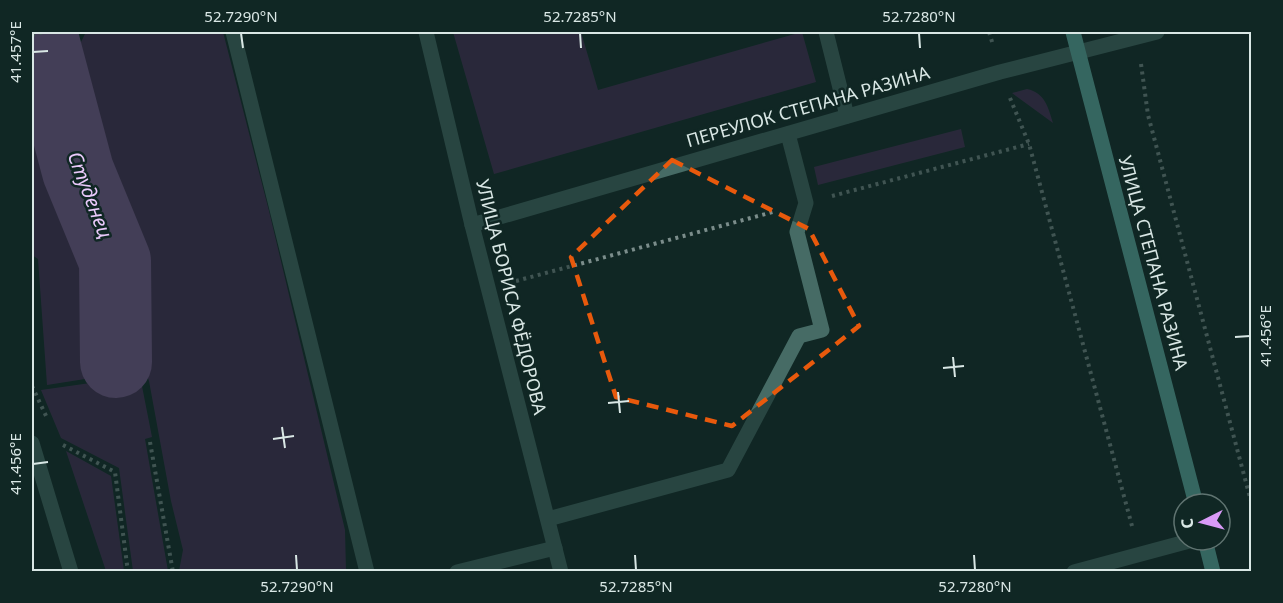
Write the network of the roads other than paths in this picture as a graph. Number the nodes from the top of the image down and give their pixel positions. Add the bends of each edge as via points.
1 (233, 32) edge
2 (426, 32) edge
3 (826, 32) edge
4 (1073, 32) edge
5 (1157, 32) edge
6 (1078, 51) junction
7 (848, 116) junction
8 (788, 134) junction
9 (472, 225) junction
10 (32, 443) edge
11 (1193, 492) edge
12 (548, 519) junction
13 (1172, 546) edge
14 (555, 548) junction
15 (1208, 552) edge
16 (71, 572) edge
17 (367, 572) edge
18 (457, 572) edge
19 (561, 572) edge
20 (1074, 572) edge
21 (1213, 572) edge

1 - 17 street
2 - 9 street, УЛИЦА БОРИСА ФЁДОРОВА
3 - 7 street
4 - 6 main road, УЛИЦА СТЕПАНА РАЗИНА
5 - 6 street, ПЕРЕУЛОК СТЕПАНА РАЗИНА
6 - 7 street, ПЕРЕУЛОК СТЕПАНА РАЗИНА
6 - 11 main road, УЛИЦА СТЕПАНА РАЗИНА
7 - 8 street, ПЕРЕУЛОК СТЕПАНА РАЗИНА
8 - 9 street, ПЕРЕУЛОК СТЕПАНА РАЗИНА
8 - 12 street via 806,203 797,232 822,330 799,336 728,470
9 - 12 street, УЛИЦА БОРИСА ФЁДОРОВА
10 - 16 street
12 - 14 street, УЛИЦА БОРИСА ФЁДОРОВА
13 - 20 street
14 - 18 street
14 - 19 street, УЛИЦА БОРИСА ФЁДОРОВА
15 - 21 main road

